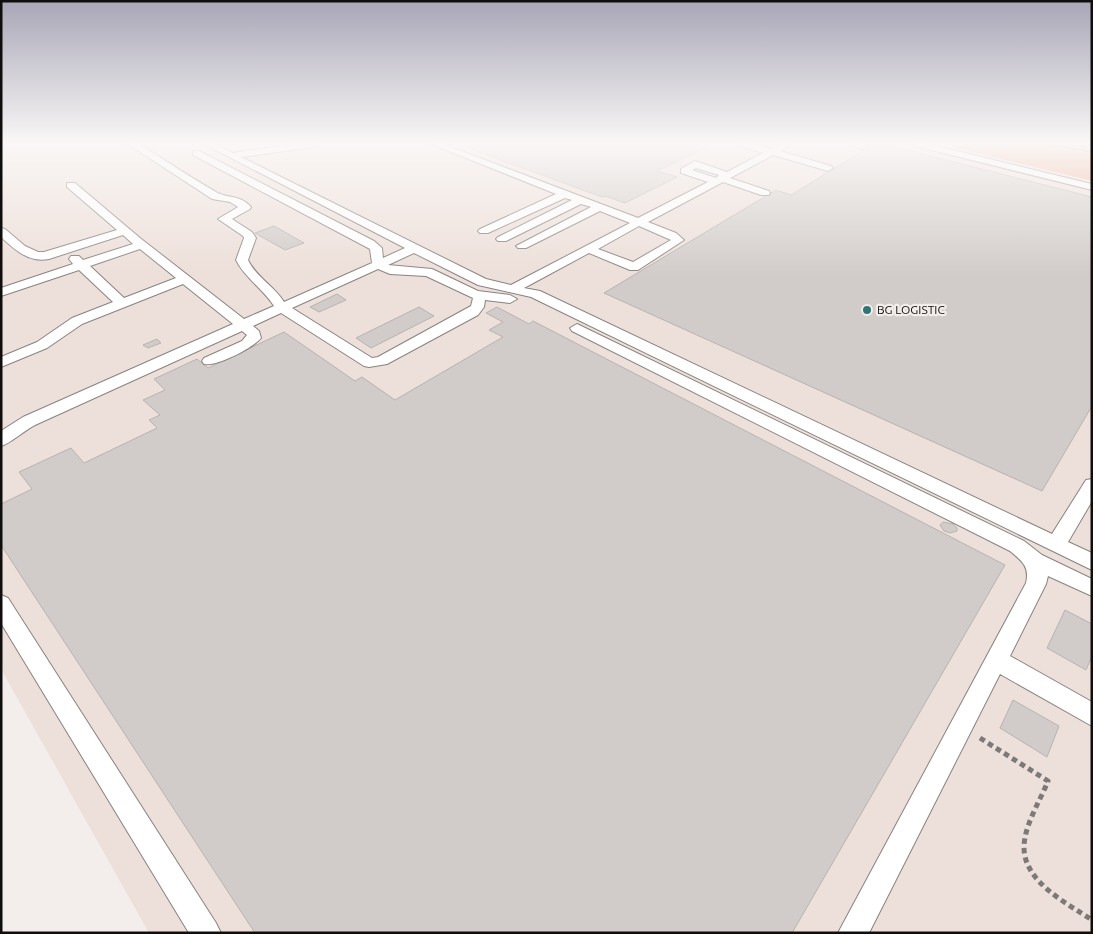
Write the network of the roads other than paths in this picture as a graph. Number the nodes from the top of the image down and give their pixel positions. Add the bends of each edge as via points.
1 (74, 188) edge
2 (201, 188) edge
3 (263, 188) edge
4 (303, 188) edge
5 (548, 188) edge
6 (704, 188) edge
7 (749, 188) edge
8 (765, 193) dead end
9 (565, 194) junction
10 (581, 200) junction
11 (600, 207) junction
12 (639, 222) junction
13 (1, 231) edge
14 (124, 231) junction
15 (484, 231) dead end
16 (502, 239) dead end
17 (141, 245) junction
18 (522, 246) dead end
19 (415, 248) junction
20 (588, 249) junction
21 (65, 250) junction
22 (81, 265) junction
23 (378, 265) junction
24 (185, 280) junction
25 (512, 289) junction
26 (1, 292) edge
27 (480, 296) junction
28 (122, 303) junction
29 (282, 308) junction
30 (242, 326) junction
31 (209, 361) dead end
32 (1, 363) edge
33 (1, 440) edge
34 (1092, 485) edge
35 (1056, 545) junction
36 (1035, 561) junction
37 (1092, 562) edge
38 (1092, 588) edge
39 (1, 604) edge
40 (996, 660) junction
41 (1092, 715) edge
42 (206, 933) edge
43 (853, 933) edge

1 - 14 lane
2 - 29 lane via 216,197 233,199 246,207 224,219 248,234 250,238 242,260 246,269 271,292
3 - 23 lane via 370,243 376,248
4 - 19 lane
5 - 9 lane
6 - 12 lane
7 - 8 lane
9 - 10 lane
9 - 15 lane
10 - 11 lane
10 - 16 lane
11 - 12 lane
11 - 18 lane
12 - 20 lane
12 - 20 lane via 678,240 634,267
13 - 21 lane via 35,257
14 - 17 lane
14 - 21 lane
17 - 22 lane
17 - 24 lane
19 - 23 lane
19 - 25 lane via 482,282
20 - 25 lane
21 - 22 lane
22 - 26 lane
22 - 28 lane
23 - 27 lane via 390,270 428,272
23 - 29 lane
24 - 28 lane
24 - 30 lane
25 - 35 lane via 535,294
27 - 29 lane via 473,312 374,364 365,362
27 - 36 lane via 528,303 1017,546
28 - 32 lane via 77,321 42,345
29 - 30 lane
30 - 31 lane via 254,334 254,338
30 - 33 lane via 29,421
34 - 35 lane
35 - 37 lane
36 - 38 lane
36 - 40 lane via 1036,584
39 - 42 lane
40 - 41 lane
40 - 43 lane

